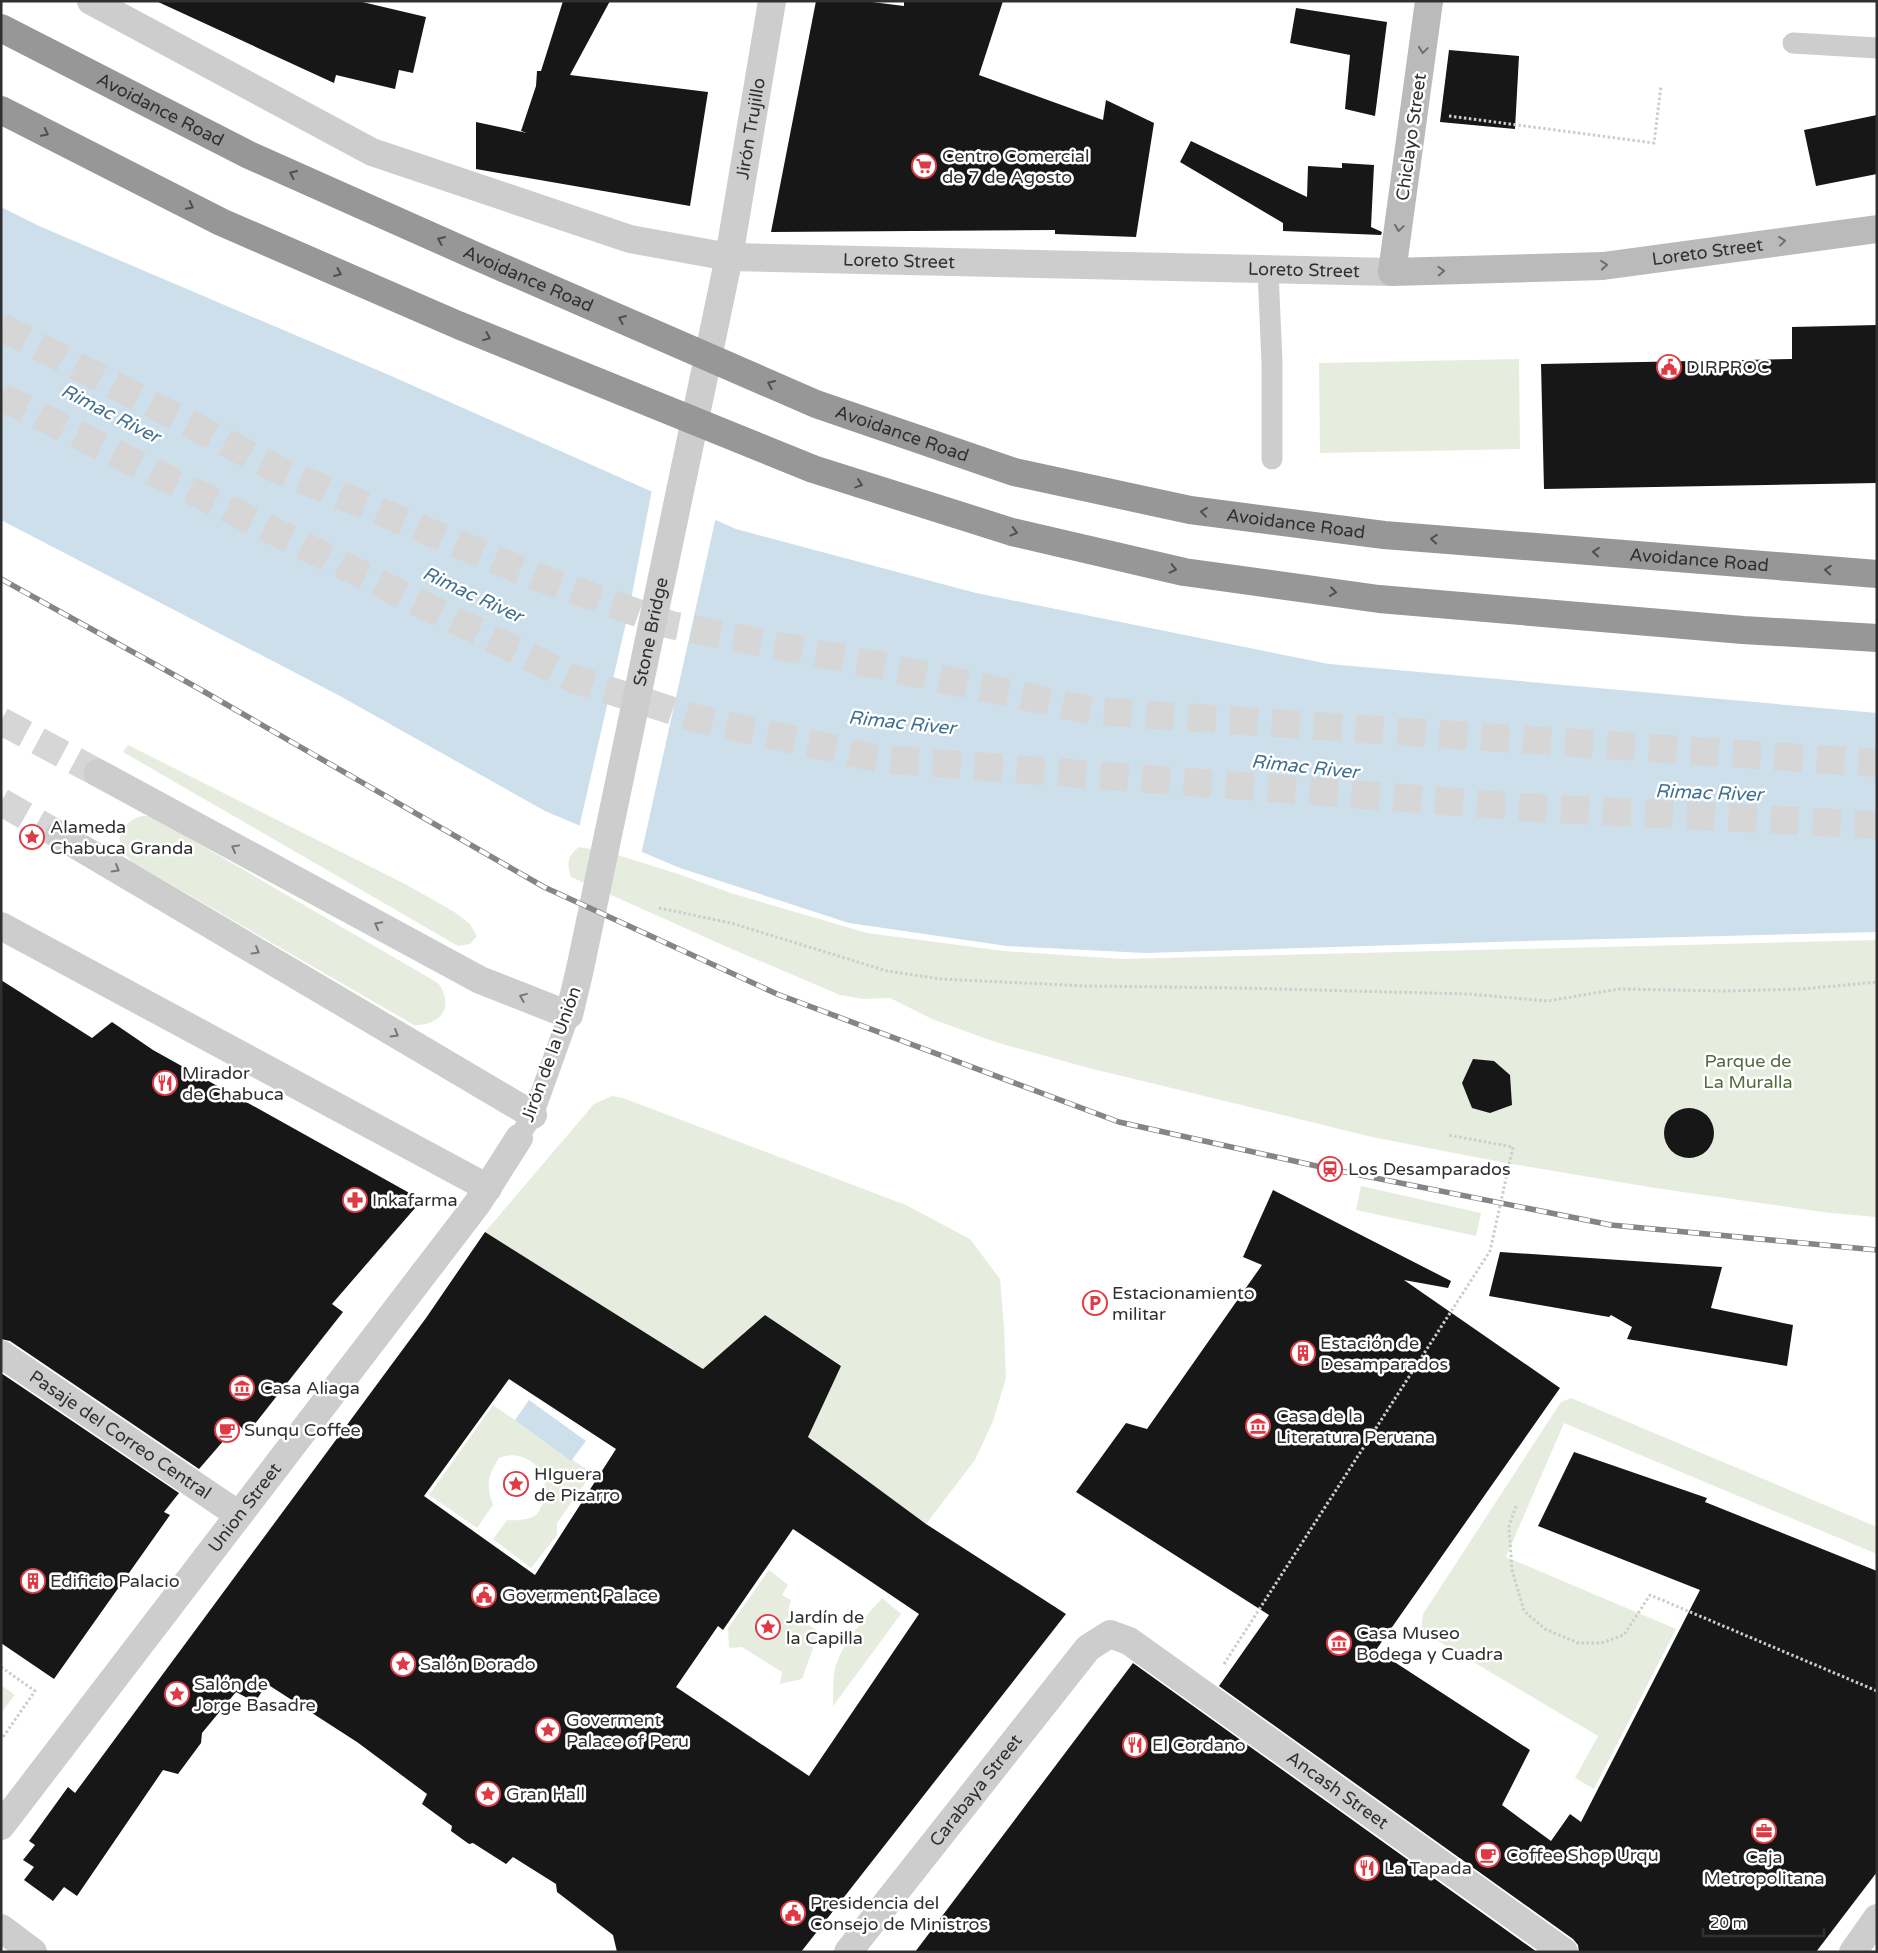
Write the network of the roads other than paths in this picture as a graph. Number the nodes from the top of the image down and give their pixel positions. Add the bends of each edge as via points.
1 (90, 1) edge
2 (772, 1) edge
3 (1430, 1) edge
4 (1, 28) edge
5 (1793, 43) dead end
6 (1877, 48) edge
7 (1, 110) edge
8 (1877, 229) edge
9 (728, 257) junction
10 (1268, 270) junction
11 (1392, 272) junction
12 (721, 294) joint
13 (1272, 459) dead end
14 (1877, 574) edge
15 (1877, 638) edge
16 (98, 773) tunnel mouth
17 (59, 835) tunnel mouth
18 (1, 926) edge
19 (580, 969) joint
20 (569, 1016) junction
21 (526, 1127) junction
22 (488, 1188) junction
23 (1, 1354) edge
24 (239, 1515) junction
25 (1110, 1634) joint
26 (1, 1826) edge
27 (1877, 1918) edge
28 (1, 1928) edge
29 (33, 1952) edge
30 (848, 1952) edge
31 (1564, 1952) edge
32 (1853, 1952) edge

1 - 9 street, Loreto Street via 372,152 630,239
2 - 9 street, Jirón Trujillo
3 -> 11 main road, Chiclayo Street
14 -> 4 highway, Avoidance Road via 1384,535 1190,510 1014,472 816,404 506,269 249,155
5 - 6 lane
7 -> 15 highway via 221,222 458,325 813,469 1012,532 1184,572 1379,599 1733,630
11 -> 8 main road, Loreto Street via 1603,266
9 - 10 street, Loreto Street
9 - 12 street, Jirón Trujillo
10 - 11 street, Loreto Street
10 - 13 lane
12 - 19 street, Stone Bridge
20 -> 16 street via 480,980
17 -> 21 street
18 - 22 street
19 - 20 street, Jirón de la Unión
20 - 21 lane, Jirón de la Unión
21 - 22 street, Jirón de la Unión
22 - 24 street, Union Street
23 - 24 street, Pasaje del Correo Central
24 - 26 street, Union Street
25 - 30 street, Carabaya Street via 1088,1648
25 - 31 street, Ancash Street via 1129,1641 1205,1694
27 - 32 street
28 - 29 street

